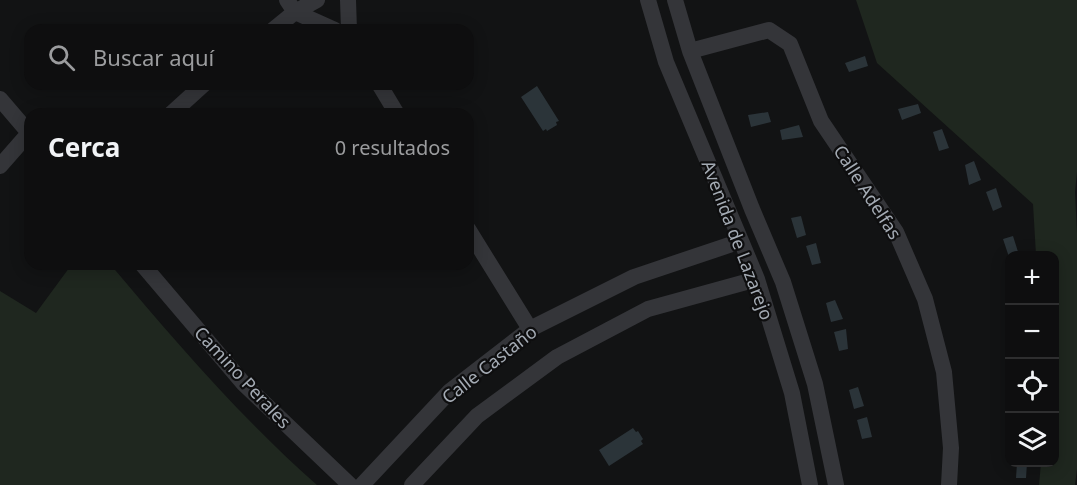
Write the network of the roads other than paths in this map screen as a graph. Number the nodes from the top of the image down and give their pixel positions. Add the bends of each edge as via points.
1 (317, 0) edge
2 (348, 0) edge
3 (648, 0) edge
4 (675, 0) edge
5 (291, 6) edge
6 (278, 24) edge
7 (324, 24) edge
8 (349, 24) edge
9 (690, 51) junction
10 (197, 90) edge
11 (383, 90) edge
12 (0, 99) edge
13 (178, 108) edge
14 (393, 108) edge
15 (24, 127) edge
16 (24, 140) edge
17 (0, 166) edge
18 (474, 239) edge
19 (741, 242) junction
20 (147, 270) edge
21 (757, 279) junction
22 (530, 329) junction
23 (350, 485) edge
24 (362, 485) edge
25 (412, 485) edge
26 (810, 485) edge
27 (836, 485) edge
28 (950, 485) edge

1 - 5 street
2 - 8 street
3 - 19 street, Avenida de Lazarejo via 666,62
4 - 9 street, Avenida de Lazarejo
5 - 6 street
5 - 7 street
9 - 27 street, Avenida de Lazarejo via 783,282 815,384
9 - 28 street, Calle Adelfas via 769,30 790,44 821,121 896,232 925,299 944,372
10 - 13 street
11 - 14 street
12 - 15 street
16 - 17 street
18 - 22 street
19 - 21 street, Avenida de Lazarejo
19 - 22 street, Calle Castaño via 634,277
20 - 23 street, Camino Perales via 244,384
21 - 25 street, Calle Castaño via 648,309 557,357 477,416
21 - 26 street, Avenida de Lazarejo via 792,393
22 - 24 street, Calle Castaño via 450,391

